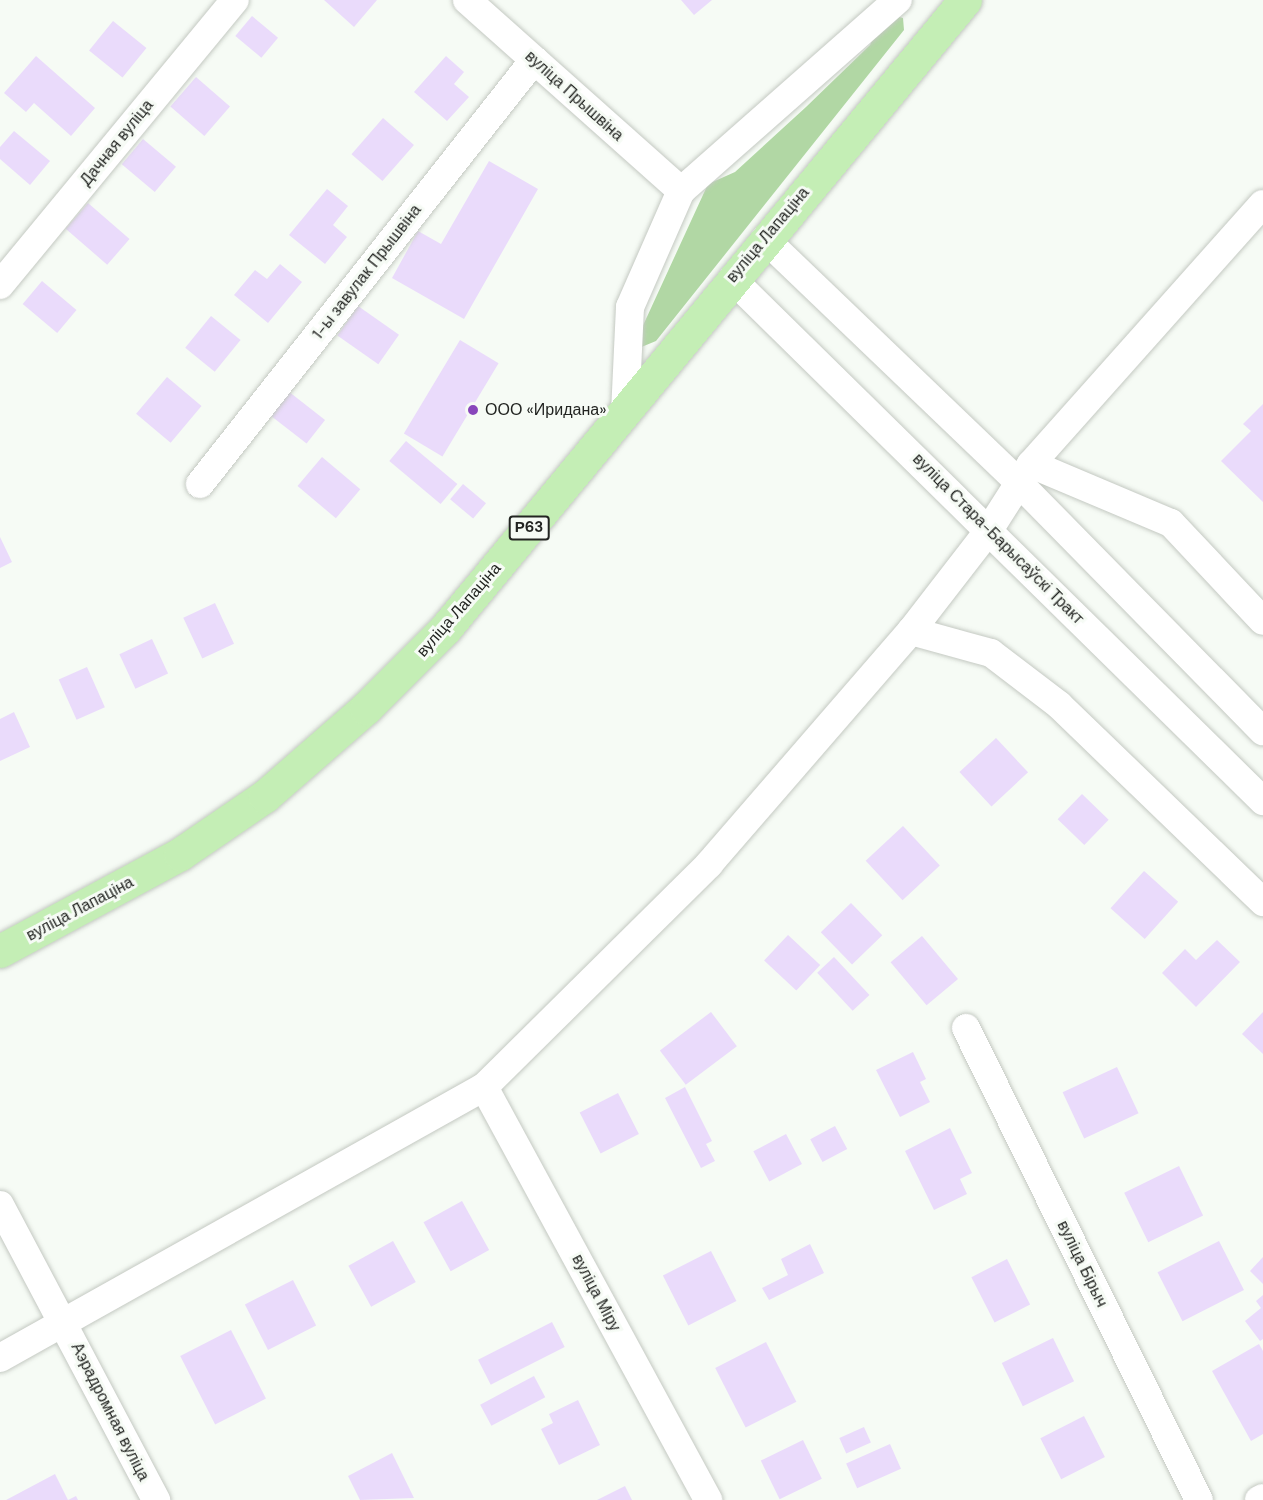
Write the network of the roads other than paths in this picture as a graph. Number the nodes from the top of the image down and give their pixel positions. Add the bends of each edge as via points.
1 (235, 0) edge
2 (898, 0) edge
3 (965, 0) edge
4 (484, 5) edge
5 (534, 60) junction
6 (681, 191) junction
7 (1263, 204) edge
8 (765, 239) junction
9 (732, 279) junction
10 (0, 285) edge
11 (625, 413) junction
12 (1024, 472) junction
13 (200, 484) dead end
14 (989, 530) junction
15 (1263, 621) edge
16 (911, 631) junction
17 (1263, 731) edge
18 (1263, 801) edge
19 (1263, 902) edge
20 (0, 951) edge
21 (966, 1028) dead end
22 (484, 1087) junction
23 (0, 1205) edge
24 (65, 1324) junction
25 (0, 1358) edge
26 (156, 1500) edge
27 (708, 1500) edge
28 (1199, 1500) edge

1 - 10 street, Дачная вуліца
2 - 6 street
3 - 8 main road, вуліца Лапаціна / Р63
4 - 5 street, вуліца Прышвіна
5 - 6 street, вуліца Прышвіна
5 - 13 street, 1-ы завулак Прышвіна
6 - 11 street via 630,307
7 - 12 street
8 - 9 main road, вуліца Лапаціна / Р63
8 - 12 street
9 - 11 main road, вуліца Лапаціна / Р63
9 - 14 street, вуліца Стара-Барысаўскі Тракт
11 - 20 main road, вуліца Лапаціна / Р63 via 445,629 366,708 265,796 180,854
12 - 14 street
12 - 15 street via 1171,523
12 - 17 street
14 - 16 street
14 - 18 street, вуліца Стара-Барысаўскі Тракт
16 - 19 street via 991,653 1051,699
16 - 22 street via 709,864
21 - 28 street, вуліца Бірыч
22 - 24 street
22 - 27 street, вуліца Міру
23 - 24 street, Аэрадромная вуліца
24 - 25 street
24 - 26 street, Аэрадромная вуліца

